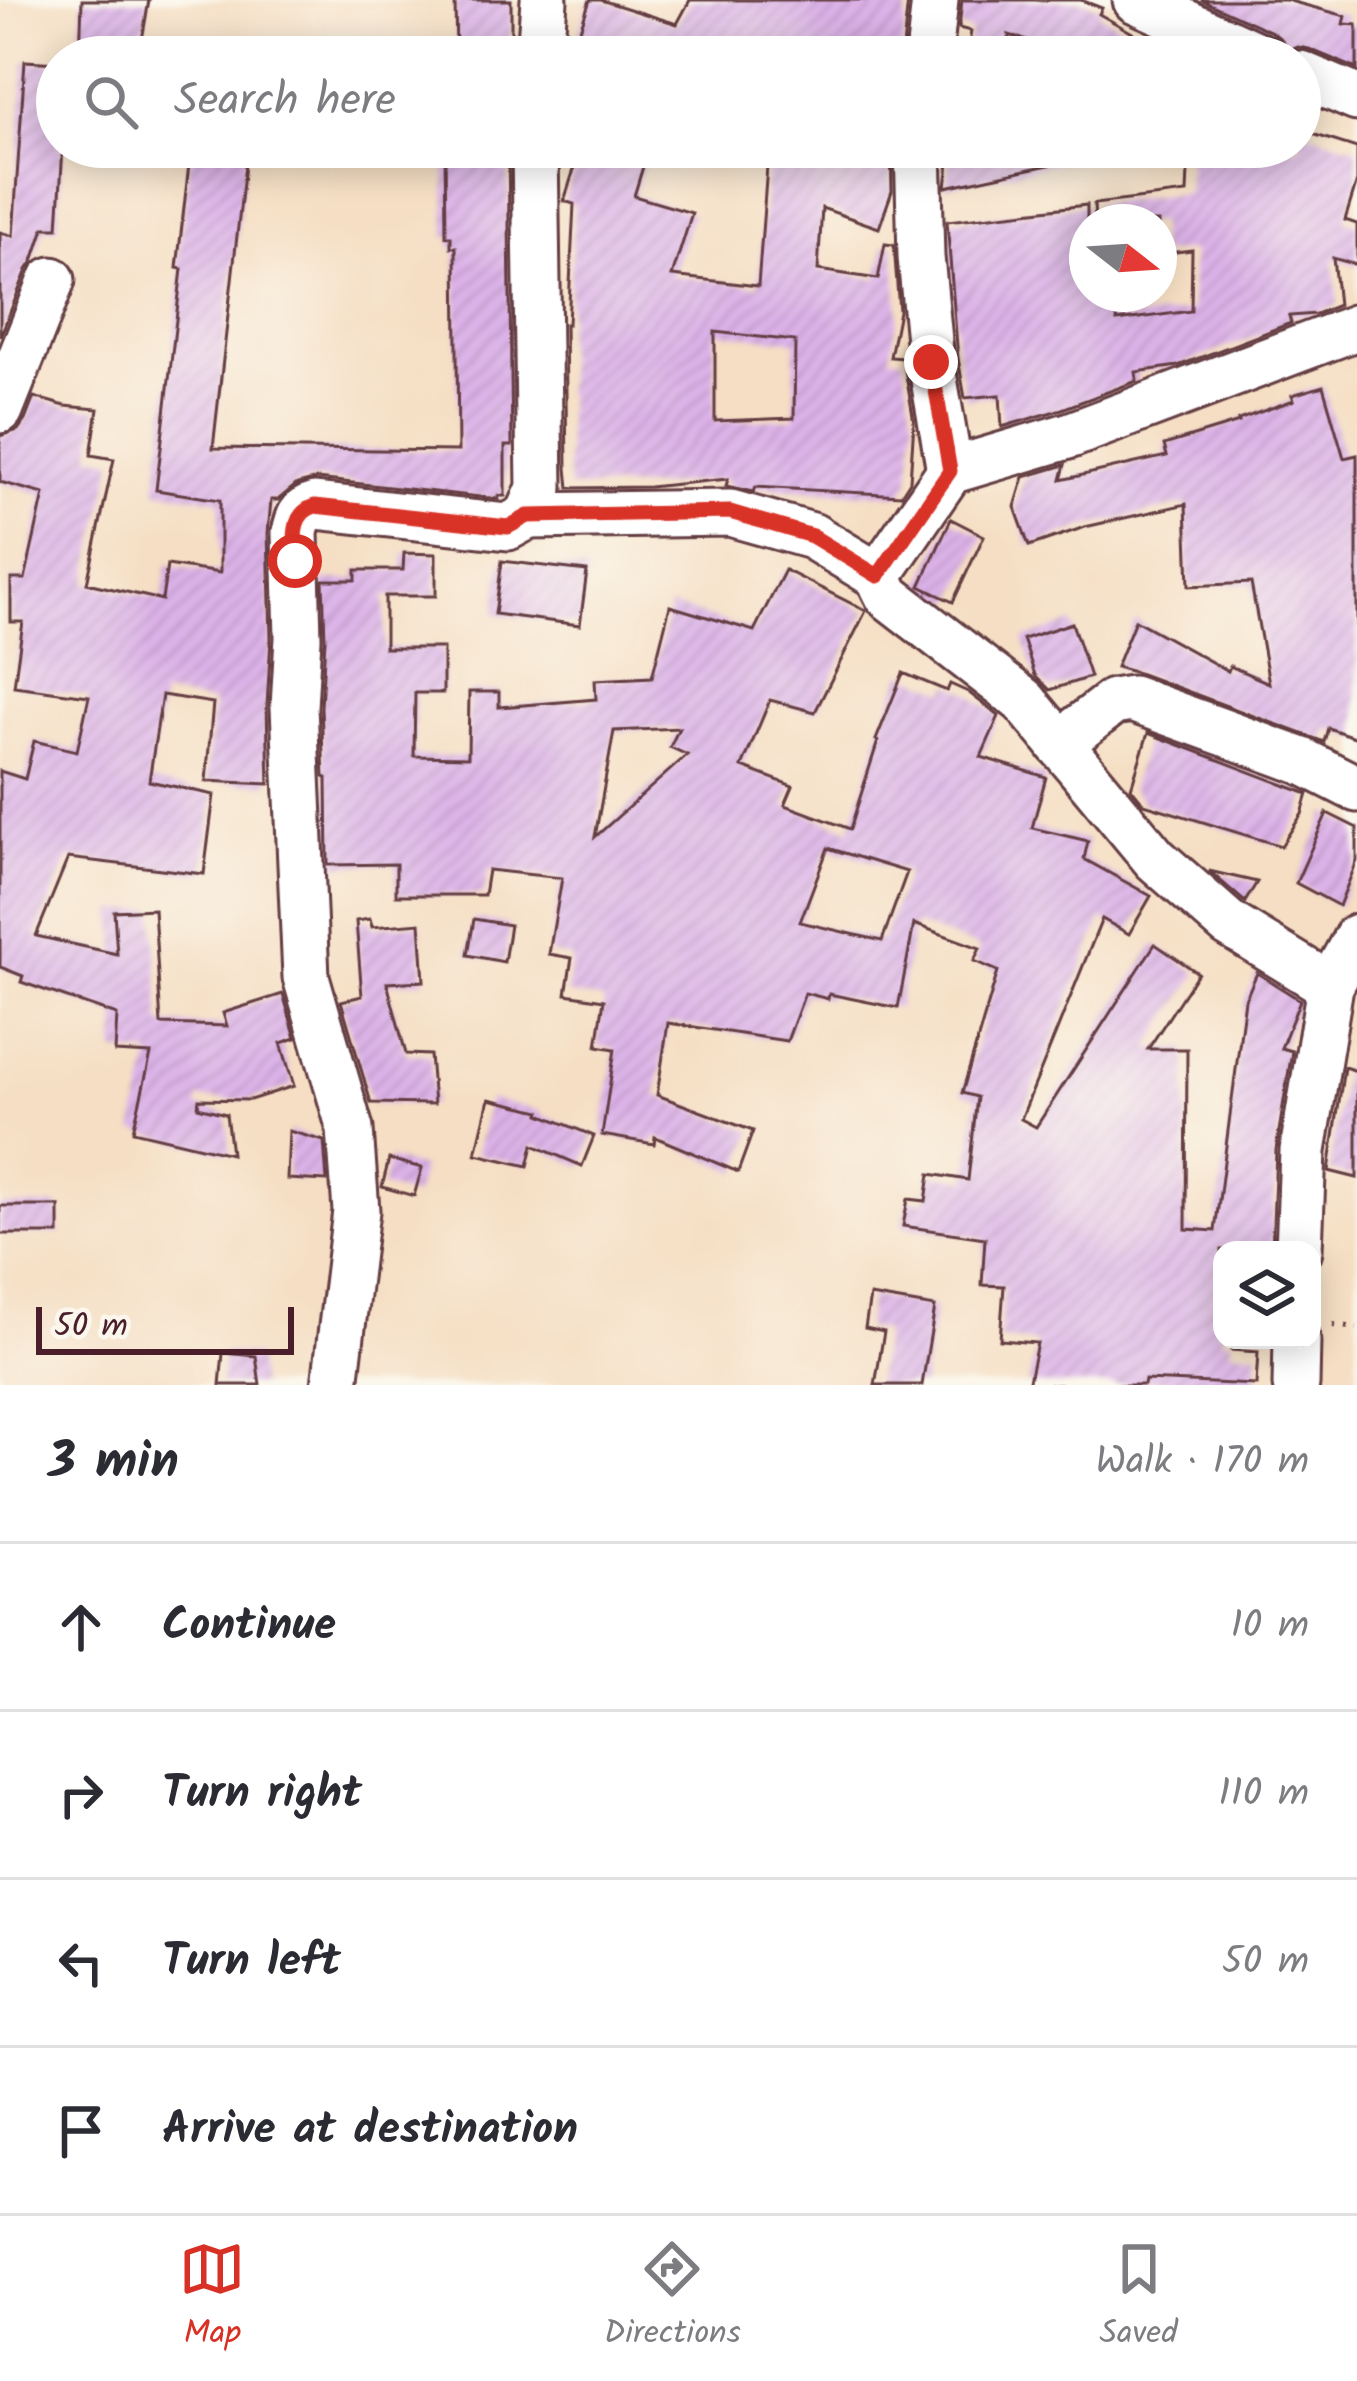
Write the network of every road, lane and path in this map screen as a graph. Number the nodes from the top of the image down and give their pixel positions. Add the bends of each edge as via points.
1 (544, 0) edge
2 (935, 0) edge
3 (1136, 0) edge
4 (541, 36) edge
5 (931, 36) edge
6 (1215, 36) edge
7 (1321, 83) edge
8 (1357, 98) edge
9 (535, 168) edge
10 (919, 168) edge
11 (52, 280) dead end
12 (1357, 327) edge
13 (0, 410) edge
14 (950, 471) junction
15 (528, 516) junction
16 (878, 576) junction
17 (1059, 744) junction
18 (1357, 789) edge
19 (1357, 937) edge
20 (1330, 986) junction
21 (1299, 1241) edge
22 (1297, 1349) edge
23 (335, 1385) edge
24 (1296, 1385) edge

1 - 4 street
2 - 5 street
3 - 6 street
7 - 8 street
9 - 15 street via 540,488
10 - 14 street via 931,362
11 - 13 street
12 - 14 street via 1071,435
14 - 16 street
15 - 16 street via 730,512 812,536
15 - 23 street via 508,527 315,506 299,516 294,707 306,977 350,1129 356,1211
16 - 17 street via 888,596 1024,701
17 - 18 street via 1112,702 1132,699 1301,760
17 - 20 street via 1155,859 1229,924
19 - 20 street
20 - 21 street via 1303,1151
22 - 24 street

